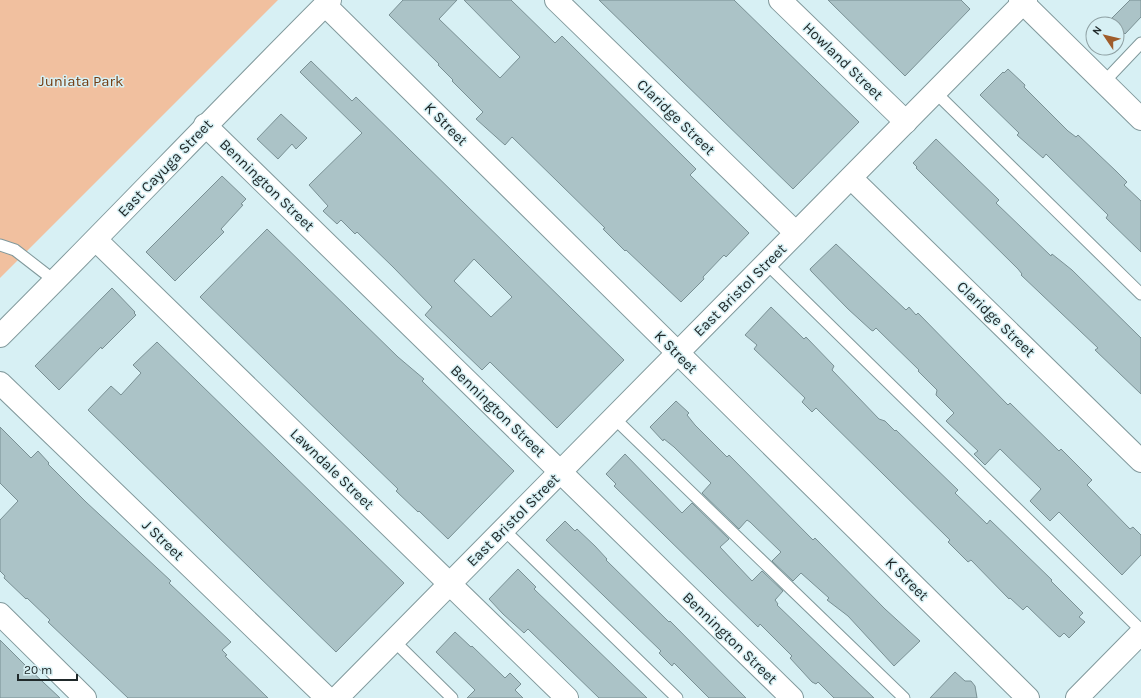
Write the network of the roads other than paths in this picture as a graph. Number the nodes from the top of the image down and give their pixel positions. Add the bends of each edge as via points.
1 (556, 0) edge
2 (780, 0) edge
3 (1023, 1) edge
4 (327, 2) edge
5 (1141, 43) edge
6 (1104, 82) junction
7 (935, 92) junction
8 (1141, 119) edge
9 (906, 122) junction
10 (205, 125) junction
11 (851, 178) junction
12 (796, 233) junction
13 (96, 240) junction
14 (0, 245) edge
15 (766, 264) junction
16 (55, 281) junction
17 (1141, 294) edge
18 (0, 336) edge
19 (678, 353) junction
20 (0, 383) edge
21 (614, 418) junction
22 (1141, 461) edge
23 (560, 472) junction
24 (504, 529) junction
25 (450, 584) junction
26 (0, 614) edge
27 (1141, 632) edge
28 (393, 640) junction
29 (85, 698) edge
30 (327, 698) edge
31 (336, 698) edge
32 (452, 698) edge
33 (567, 698) edge
34 (677, 698) edge
35 (792, 698) edge
36 (904, 698) edge
37 (1028, 698) edge
38 (1077, 698) edge

1 - 12 street, Claridge Street
2 - 9 street, Howland Street
3 - 6 street
3 - 7 street, East Bristol Street
4 - 10 street, East Cayuga Street
4 - 19 street, K Street
5 - 6 lane
6 - 8 street
7 - 9 street, East Bristol Street
7 - 17 lane
9 - 11 street, East Bristol Street
10 - 13 street, East Cayuga Street
10 - 23 street, Bennington Street
11 - 12 street, East Bristol Street
11 - 22 street, Claridge Street
12 - 15 street, East Bristol Street
13 - 16 street, East Cayuga Street
13 - 25 street, Lawndale Street
14 - 16 lane via 15,250
15 - 19 street, East Bristol Street
15 - 27 lane
16 - 18 street, East Cayuga Street
19 - 21 street, East Bristol Street
19 - 37 street, K Street
20 - 30 street, J Street
21 - 23 street, East Bristol Street
21 - 36 lane
23 - 24 street, East Bristol Street
23 - 35 street, Bennington Street
24 - 25 street, East Bristol Street
24 - 34 lane
25 - 28 street, East Bristol Street
25 - 33 street, Lawndale Street
26 - 29 street
27 - 38 street
28 - 31 street, East Bristol Street
28 - 32 lane

